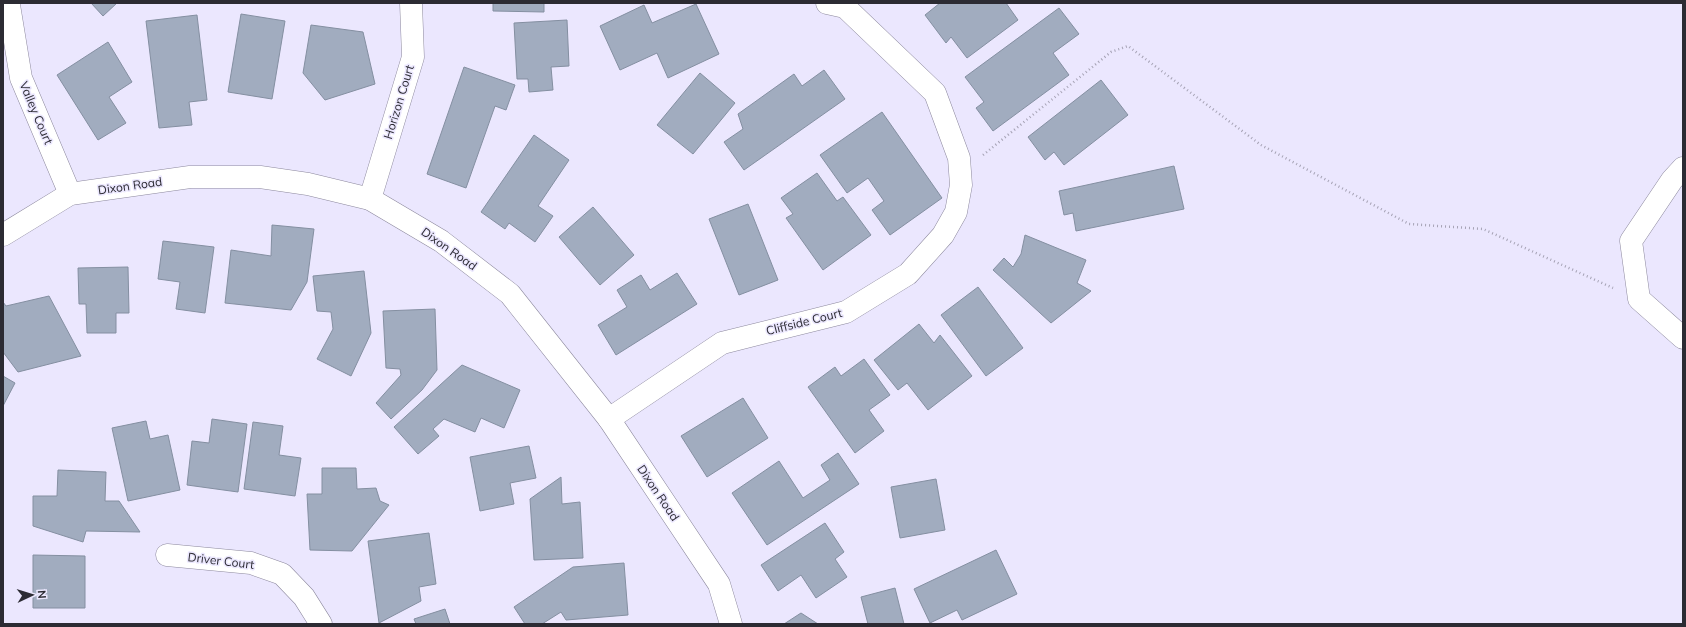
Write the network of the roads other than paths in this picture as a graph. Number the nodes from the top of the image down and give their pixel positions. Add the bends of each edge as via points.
1 (411, 3) edge
2 (826, 3) edge
3 (9, 5) dead end
4 (1683, 168) edge
5 (70, 194) junction
6 (370, 199) junction
7 (3, 235) edge
8 (1683, 338) edge
9 (609, 419) junction
10 (167, 555) dead end
11 (321, 624) edge
12 (731, 624) edge

1 - 6 street, Horizon Court via 413,57
2 - 9 street, Cliffside Court via 844,7 935,93 959,158 961,185 956,212 943,235 908,274 846,312 722,343
3 - 5 street, Valley Court via 21,78
4 - 8 street via 1631,241 1639,300
5 - 6 street, Dixon Road via 190,178 260,177 308,184
5 - 7 street, Dixon Road
6 - 9 street, Dixon Road via 441,241 510,294
9 - 12 street, Dixon Road via 719,584
10 - 11 street, Driver Court via 251,563 282,574 304,597

